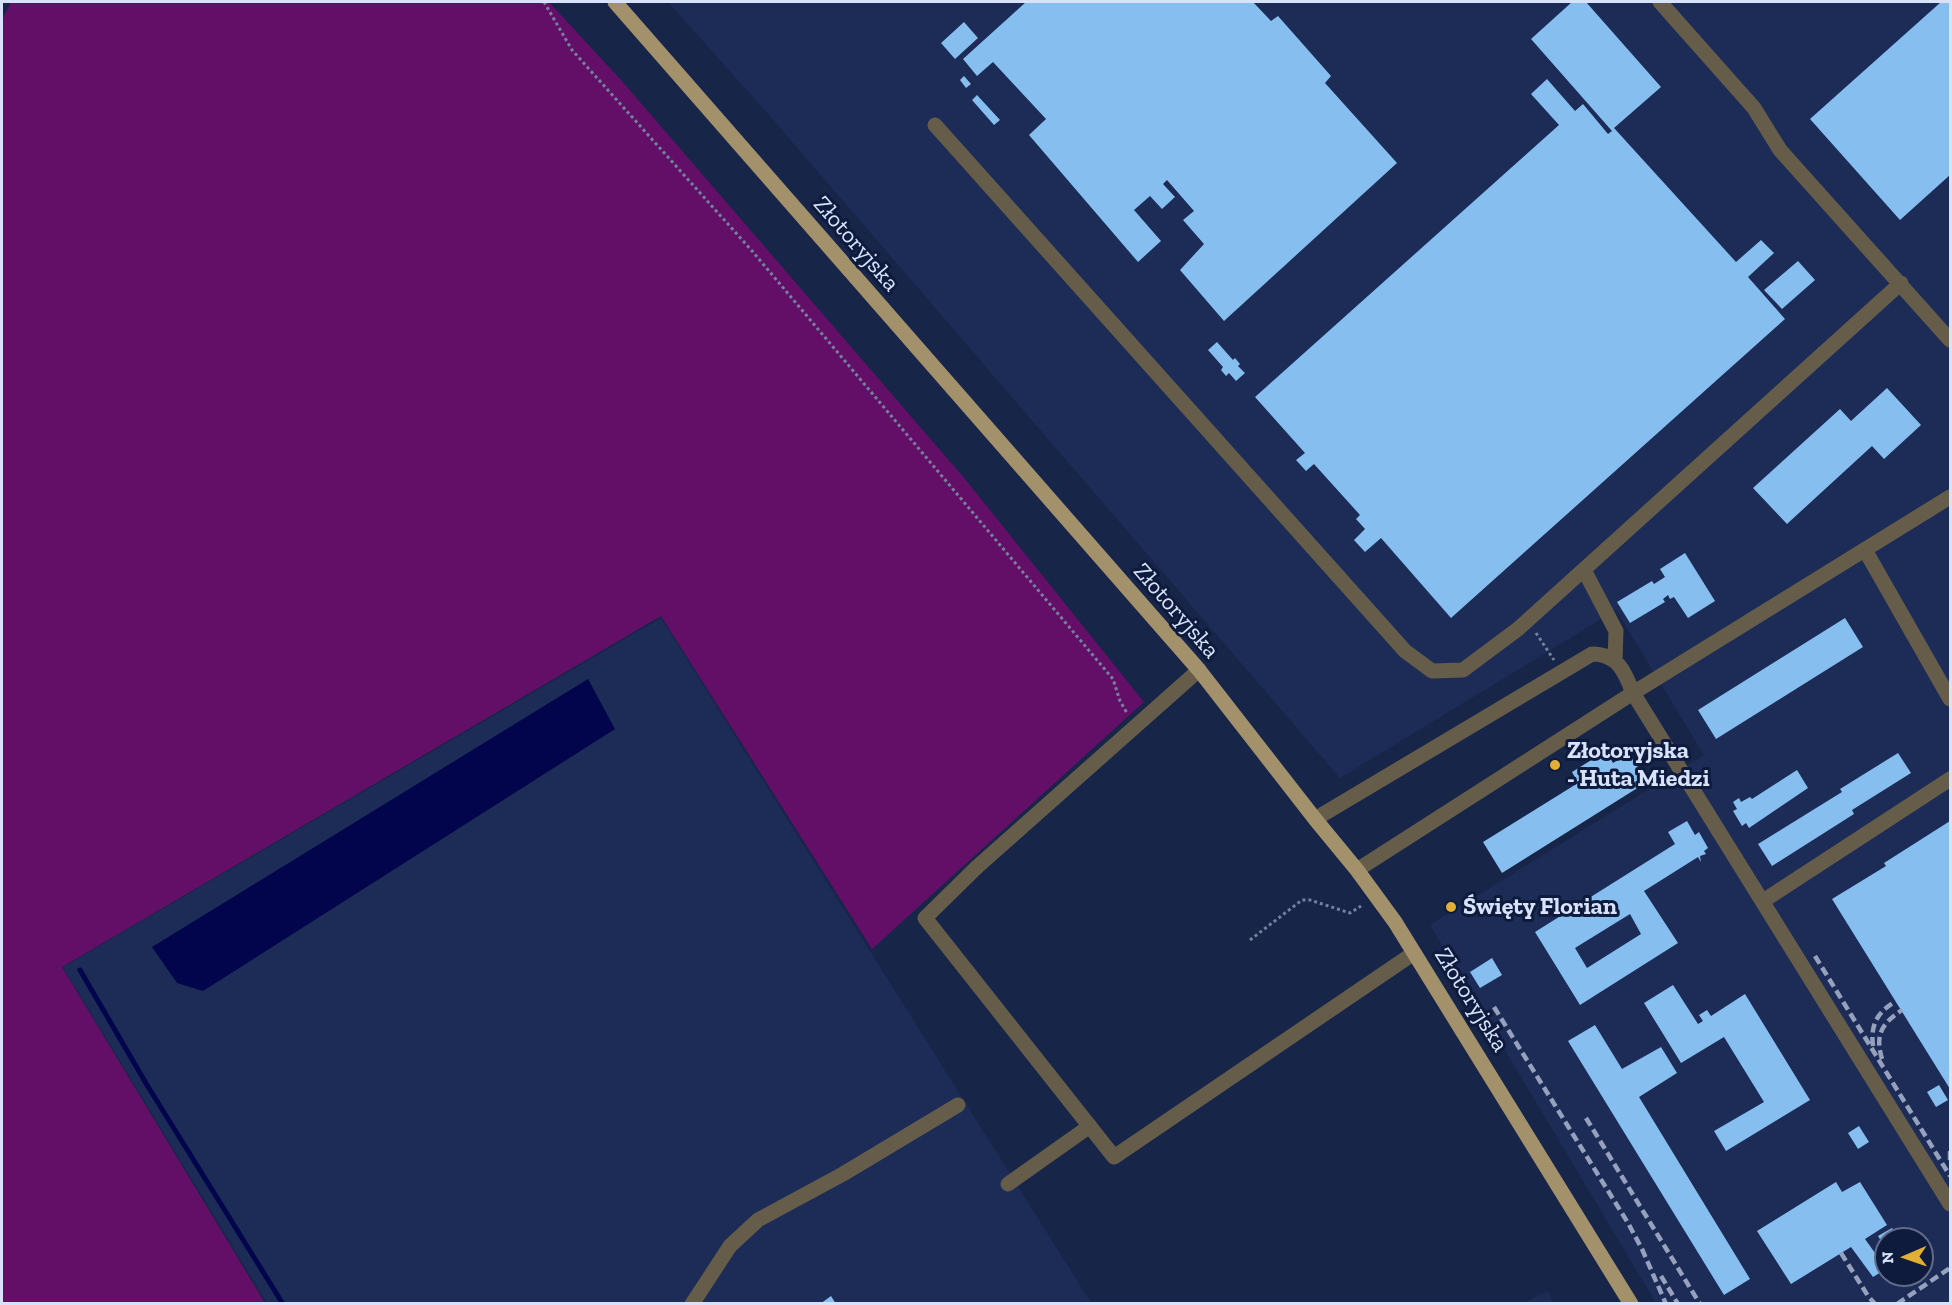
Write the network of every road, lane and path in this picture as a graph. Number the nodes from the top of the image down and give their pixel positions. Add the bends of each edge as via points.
1 (544, 2) edge
2 (615, 2) edge
3 (1660, 2) edge
4 (935, 125) dead end
5 (1901, 283) junction
6 (1950, 340) edge
7 (1950, 497) edge
8 (1865, 550) junction
9 (1584, 570) junction
10 (1533, 629) dead end
11 (1615, 660) junction
12 (1557, 663) dead end
13 (1199, 670) junction
14 (1633, 693) junction
15 (1950, 699) edge
16 (1139, 723) junction
17 (1950, 779) edge
18 (1315, 819) junction
19 (1357, 870) junction
20 (1763, 901) junction
21 (1361, 906) dead end
22 (1250, 940) dead end
23 (1414, 953) junction
24 (958, 1105) dead end
25 (1090, 1126) junction
26 (1008, 1184) dead end
27 (1950, 1204) edge
28 (692, 1304) edge
29 (1631, 1304) edge

1 - 16 path via 572,50 753,252 1021,569 1113,679 1120,701
2 - 13 main road, Złotoryjska
3 - 5 street via 1754,108 1780,150
4 - 9 street via 1405,651 1432,671 1463,670 1518,629
5 - 6 street
5 - 9 street
7 - 8 street
8 - 14 street
8 - 15 street
9 - 11 street via 1617,631
10 - 12 path
11 - 14 street
11 - 18 street via 1604,654 1592,654
13 - 16 street
13 - 18 main road, Złotoryjska
14 - 19 street
14 - 20 street
16 - 25 street via 925,918
17 - 20 street
18 - 19 main road, Złotoryjska
19 - 23 main road, Złotoryjska
20 - 27 street
21 - 22 path via 1350,914 1302,900
23 - 25 street via 1114,1156
23 - 29 main road, Złotoryjska
24 - 28 street via 758,1220 730,1246
25 - 26 street

